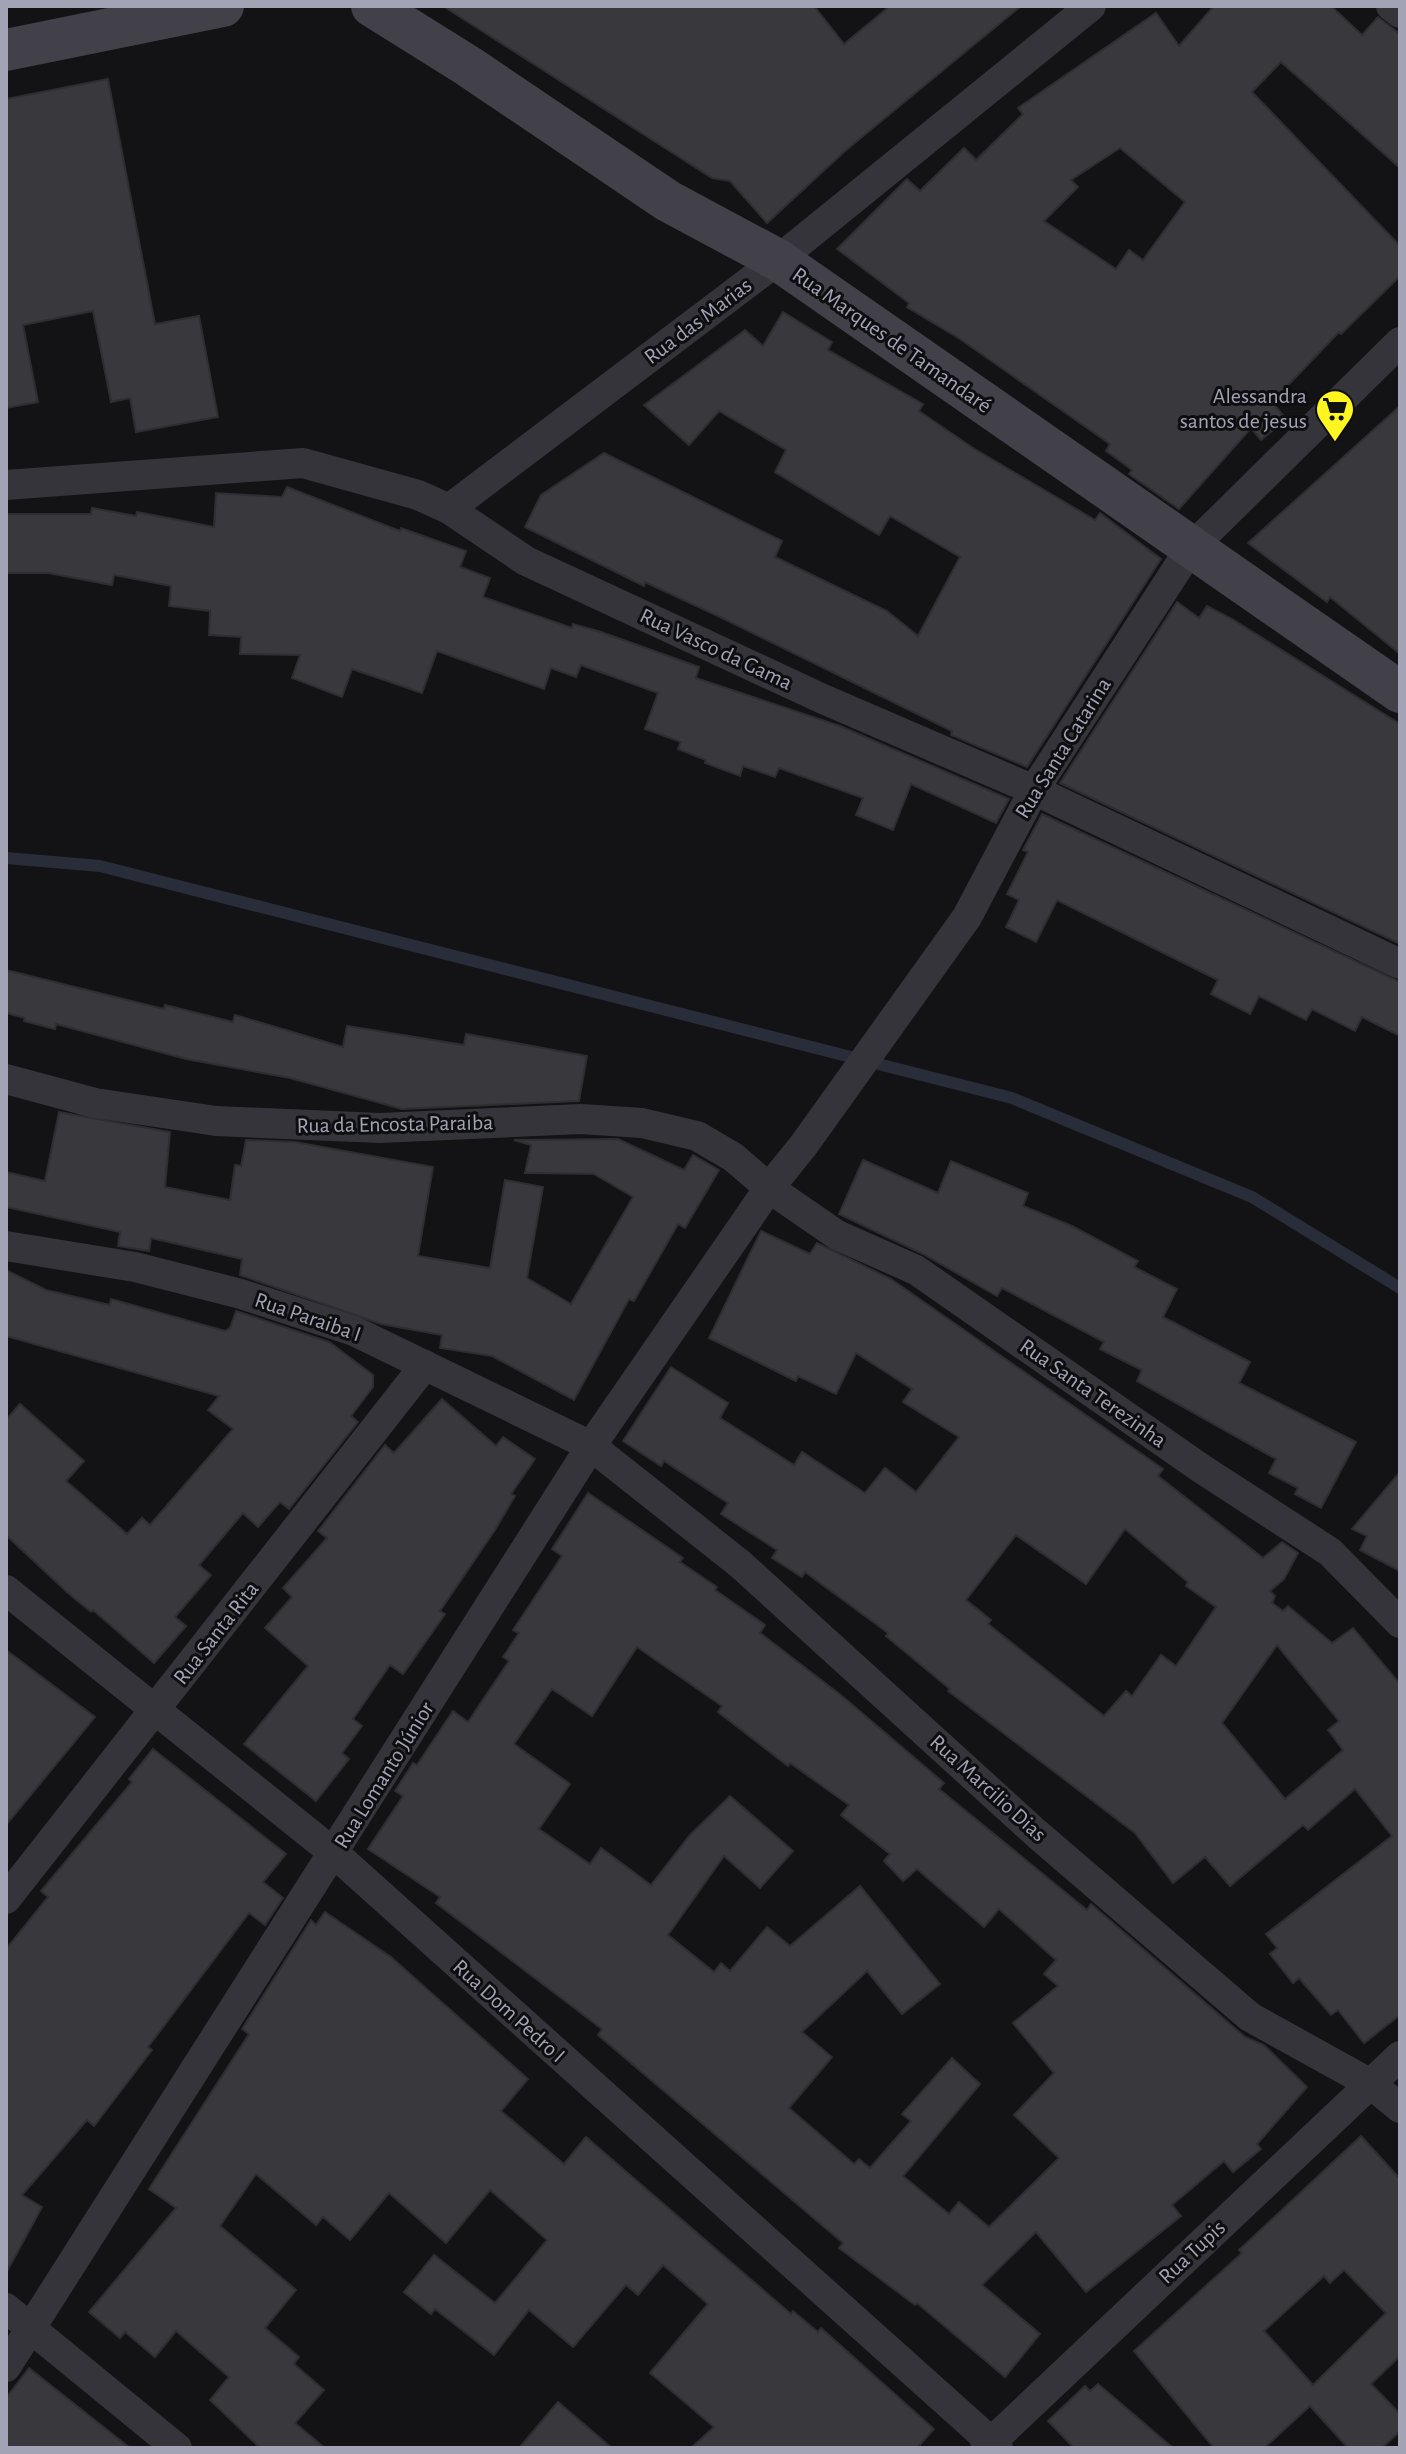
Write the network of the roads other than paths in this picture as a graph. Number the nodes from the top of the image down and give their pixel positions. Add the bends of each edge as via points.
1 (223, 6) edge
2 (372, 6) edge
3 (1091, 6) edge
4 (1391, 6) edge
5 (1400, 13) edge
6 (6, 50) edge
7 (778, 260) junction
8 (1400, 342) edge
9 (6, 485) edge
10 (449, 509) junction
11 (1190, 549) junction
12 (1400, 692) edge
13 (1034, 790) junction
14 (1400, 964) edge
15 (6, 1079) edge
16 (769, 1188) junction
17 (6, 1246) edge
18 (425, 1365) junction
19 (591, 1446) junction
20 (6, 1590) edge
21 (1400, 1623) edge
22 (155, 1711) junction
23 (335, 1854) junction
24 (6, 1899) edge
25 (1400, 2056) edge
26 (1371, 2084) junction
27 (1400, 2108) edge
28 (6, 2308) edge
29 (31, 2328) junction
30 (6, 2367) edge
31 (991, 2446) edge
32 (177, 2448) edge

1 - 6 street
2 - 7 street, Rua Marques de Tamandaré via 668,201
3 - 7 street, Rua das Marias
4 - 5 street
7 - 10 street, Rua das Marias
7 - 11 street, Rua Marques de Tamandaré
8 - 11 street, Rua Santa Catarina
9 - 10 street, Rua Vasco da Gama via 303,463 418,495
10 - 13 street, Rua Vasco da Gama via 526,561
11 - 12 street, Rua Marques de Tamandaré
11 - 13 street, Rua Santa Catarina
13 - 14 street, Rua Vasco da Gama
13 - 16 street, Rua Santa Catarina via 967,917
15 - 16 street, Rua da Encosta Paraiba via 95,1103 288,1126 380,1128 581,1119 642,1123 717,1145
16 - 19 street, Rua Lomanto Júnior
16 - 21 street, Rua Santa Terezinha via 837,1235 916,1270 1330,1552
17 - 18 street, Rua Paraiba I via 135,1267 241,1294 354,1331
18 - 19 street, Rua Paraiba I
18 - 22 street, Rua Santa Rita
19 - 23 street, Rua Lomanto Júnior
19 - 26 street, Rua Marcilio Dias via 740,1564 1037,1834 1250,2017
20 - 22 street, Rua Dom Pedro I
22 - 23 street, Rua Dom Pedro I
22 - 24 street, Rua Santa Rita
23 - 29 street, Rua Lomanto Júnior
23 - 31 street, Rua Dom Pedro I
25 - 26 street, Rua Tupis
26 - 27 street, Rua Marcilio Dias
26 - 31 street, Rua Tupis
28 - 29 street
29 - 30 street, Rua Lomanto Júnior
29 - 32 street

